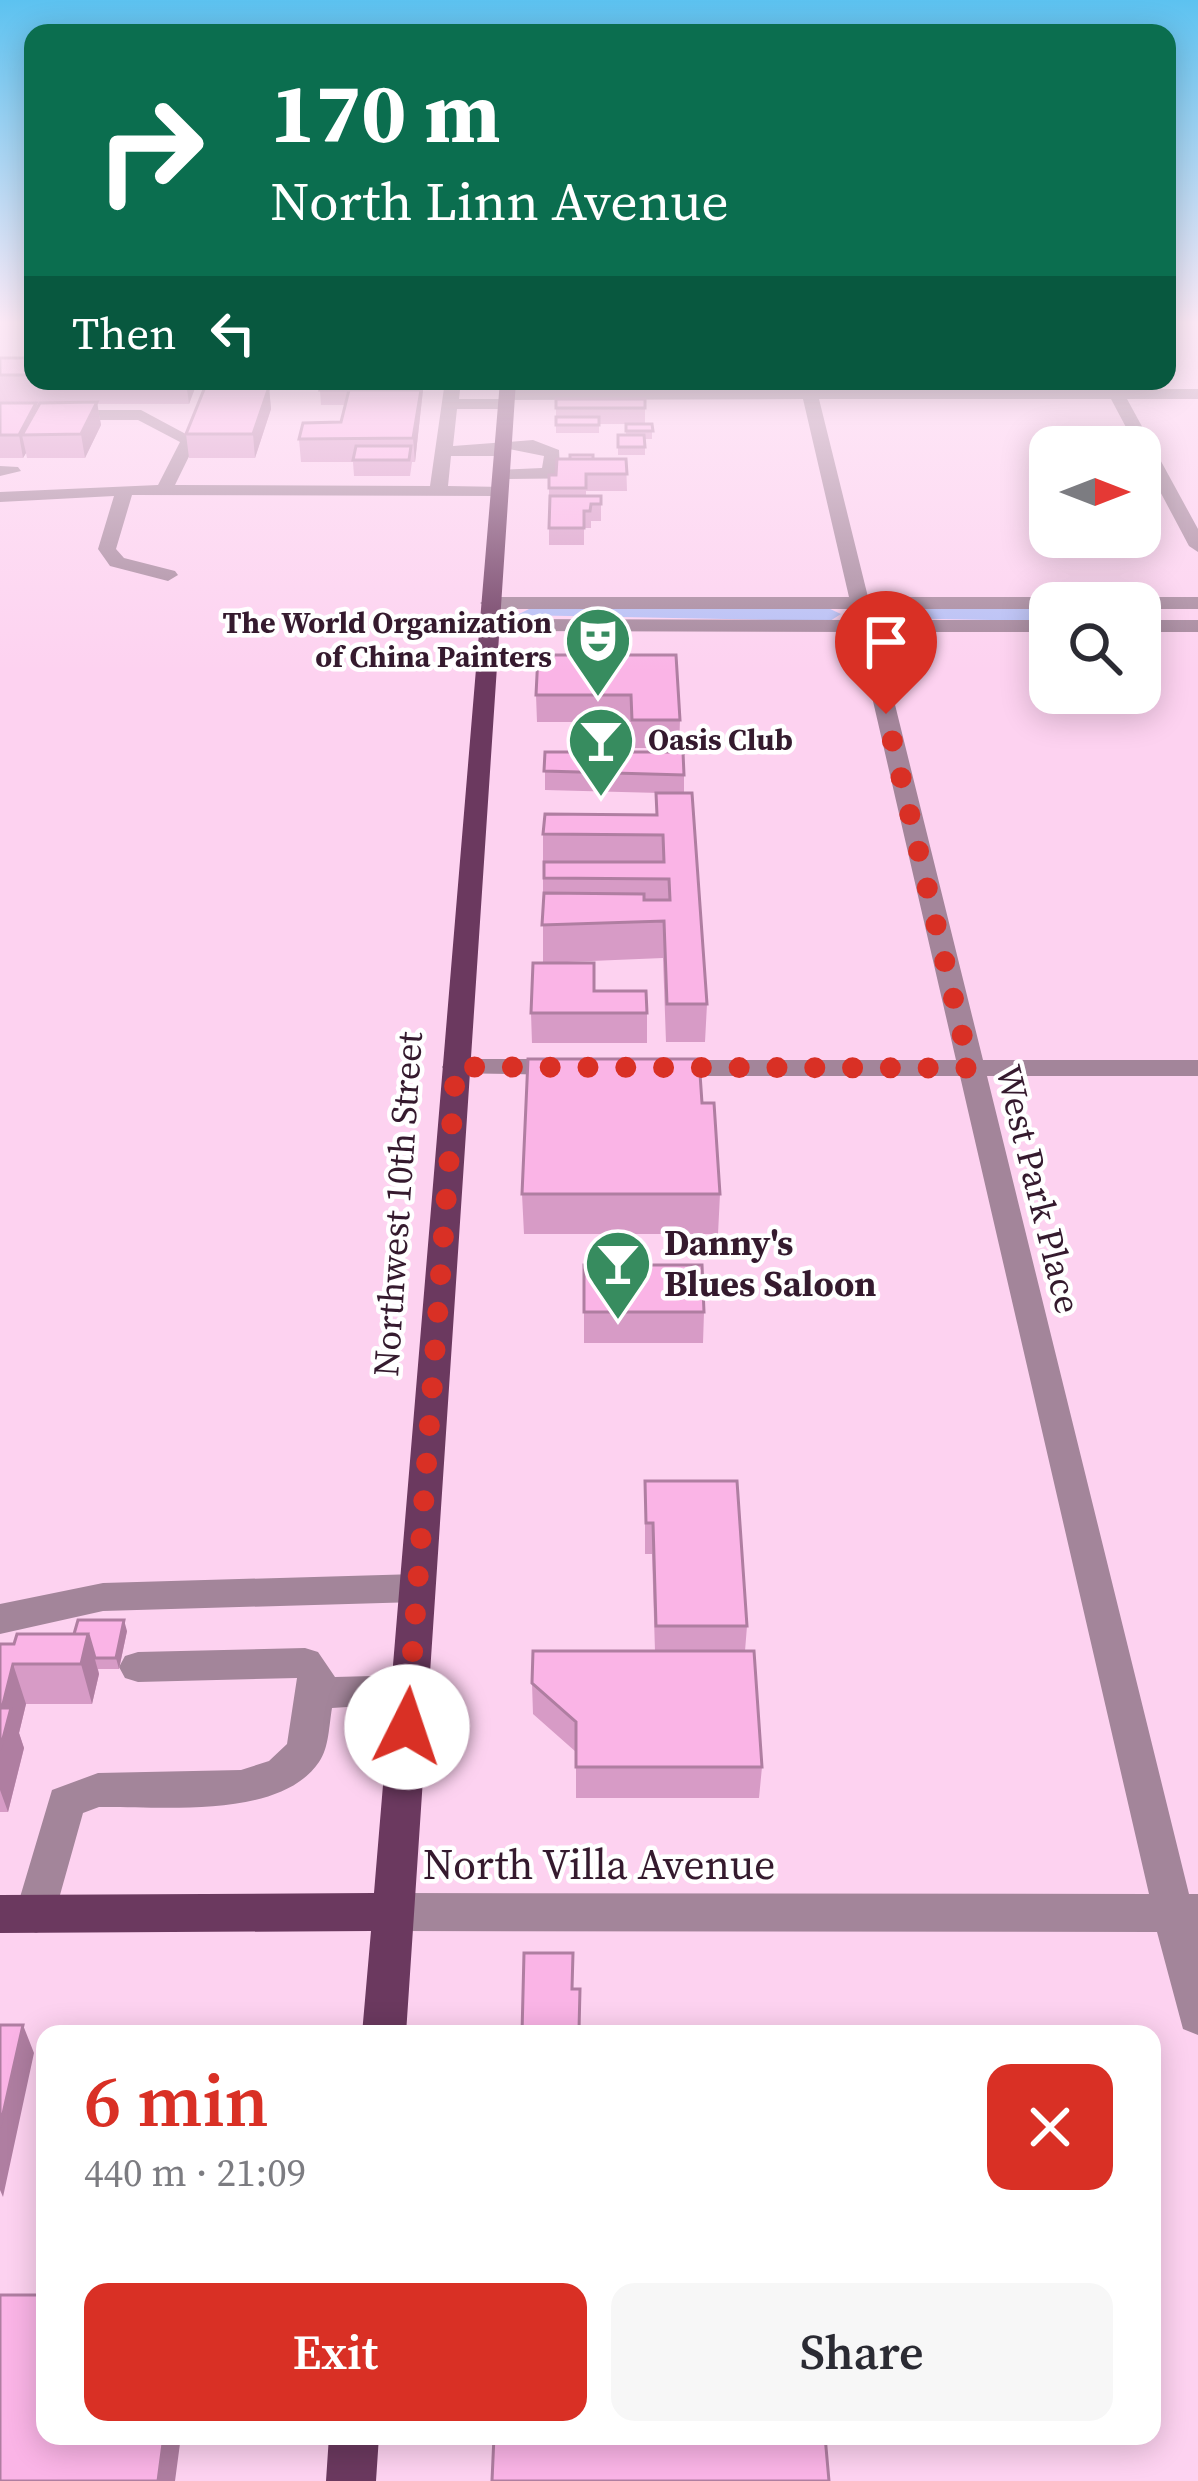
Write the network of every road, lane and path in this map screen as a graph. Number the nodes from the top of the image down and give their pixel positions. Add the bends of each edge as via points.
1 (189, 441) edge
2 (445, 441) edge
3 (504, 441) edge
4 (821, 441) edge
5 (1141, 441) edge
6 (503, 448) junction
7 (443, 451) junction
8 (616, 473) edge
9 (550, 474) junction
10 (500, 483) junction
11 (125, 490) junction
12 (164, 490) junction
13 (438, 491) junction
14 (0, 497) edge
15 (1198, 546) edge
16 (168, 575) dead end
17 (1161, 603) edge
18 (1198, 603) edge
19 (1029, 604) edge
20 (489, 614) junction
21 (862, 614) junction
22 (1029, 625) edge
23 (1161, 626) edge
24 (1198, 626) edge
25 (456, 1067) junction
26 (592, 1067) edge
27 (638, 1067) edge
28 (970, 1068) junction
29 (1198, 1068) edge
30 (417, 1588) junction
31 (0, 1619) edge
32 (138, 1667) dead end
33 (410, 1690) junction
34 (316, 1694) junction
35 (394, 1912) junction
36 (1186, 1913) edge
37 (18, 1914) edge
38 (1198, 2015) edge
39 (385, 2025) edge
40 (353, 2445) edge
41 (350, 2481) edge

1 - 12 street
2 - 7 street
3 - 6 main road, Northwest 10th Street
4 - 21 street, West Park Place
5 - 15 street
6 - 7 street
6 - 9 street via 545,449 553,454
6 - 10 main road, Northwest 10th Street
7 - 13 street
8 - 9 street
9 - 10 street
10 - 13 street
10 - 20 main road, Northwest 10th Street
11 - 12 street
11 - 14 street
11 - 16 street via 107,549 117,562
12 - 13 street
17 - 18 street
19 - 21 street
20 - 21 street
20 - 25 main road, Northwest 10th Street
21 - 22 street
21 - 28 street, West Park Place
23 - 24 street
25 - 26 street
25 - 30 main road, Northwest 10th Street
27 - 28 street
28 - 29 street
28 - 36 street, West Park Place
30 - 31 street via 103,1597
30 - 33 main road, Northwest 10th Street
32 - 34 street via 305,1663 316,1675
33 - 34 street
33 - 35 main road, Northwest 10th Street
34 - 37 street via 305,1752 282,1774 241,1787 98,1790 66,1802
35 - 36 street, North Villa Avenue
35 - 37 main road, North Villa Avenue
35 - 39 main road, Northwest 10th Street
36 - 38 street, West Park Place
40 - 41 main road

